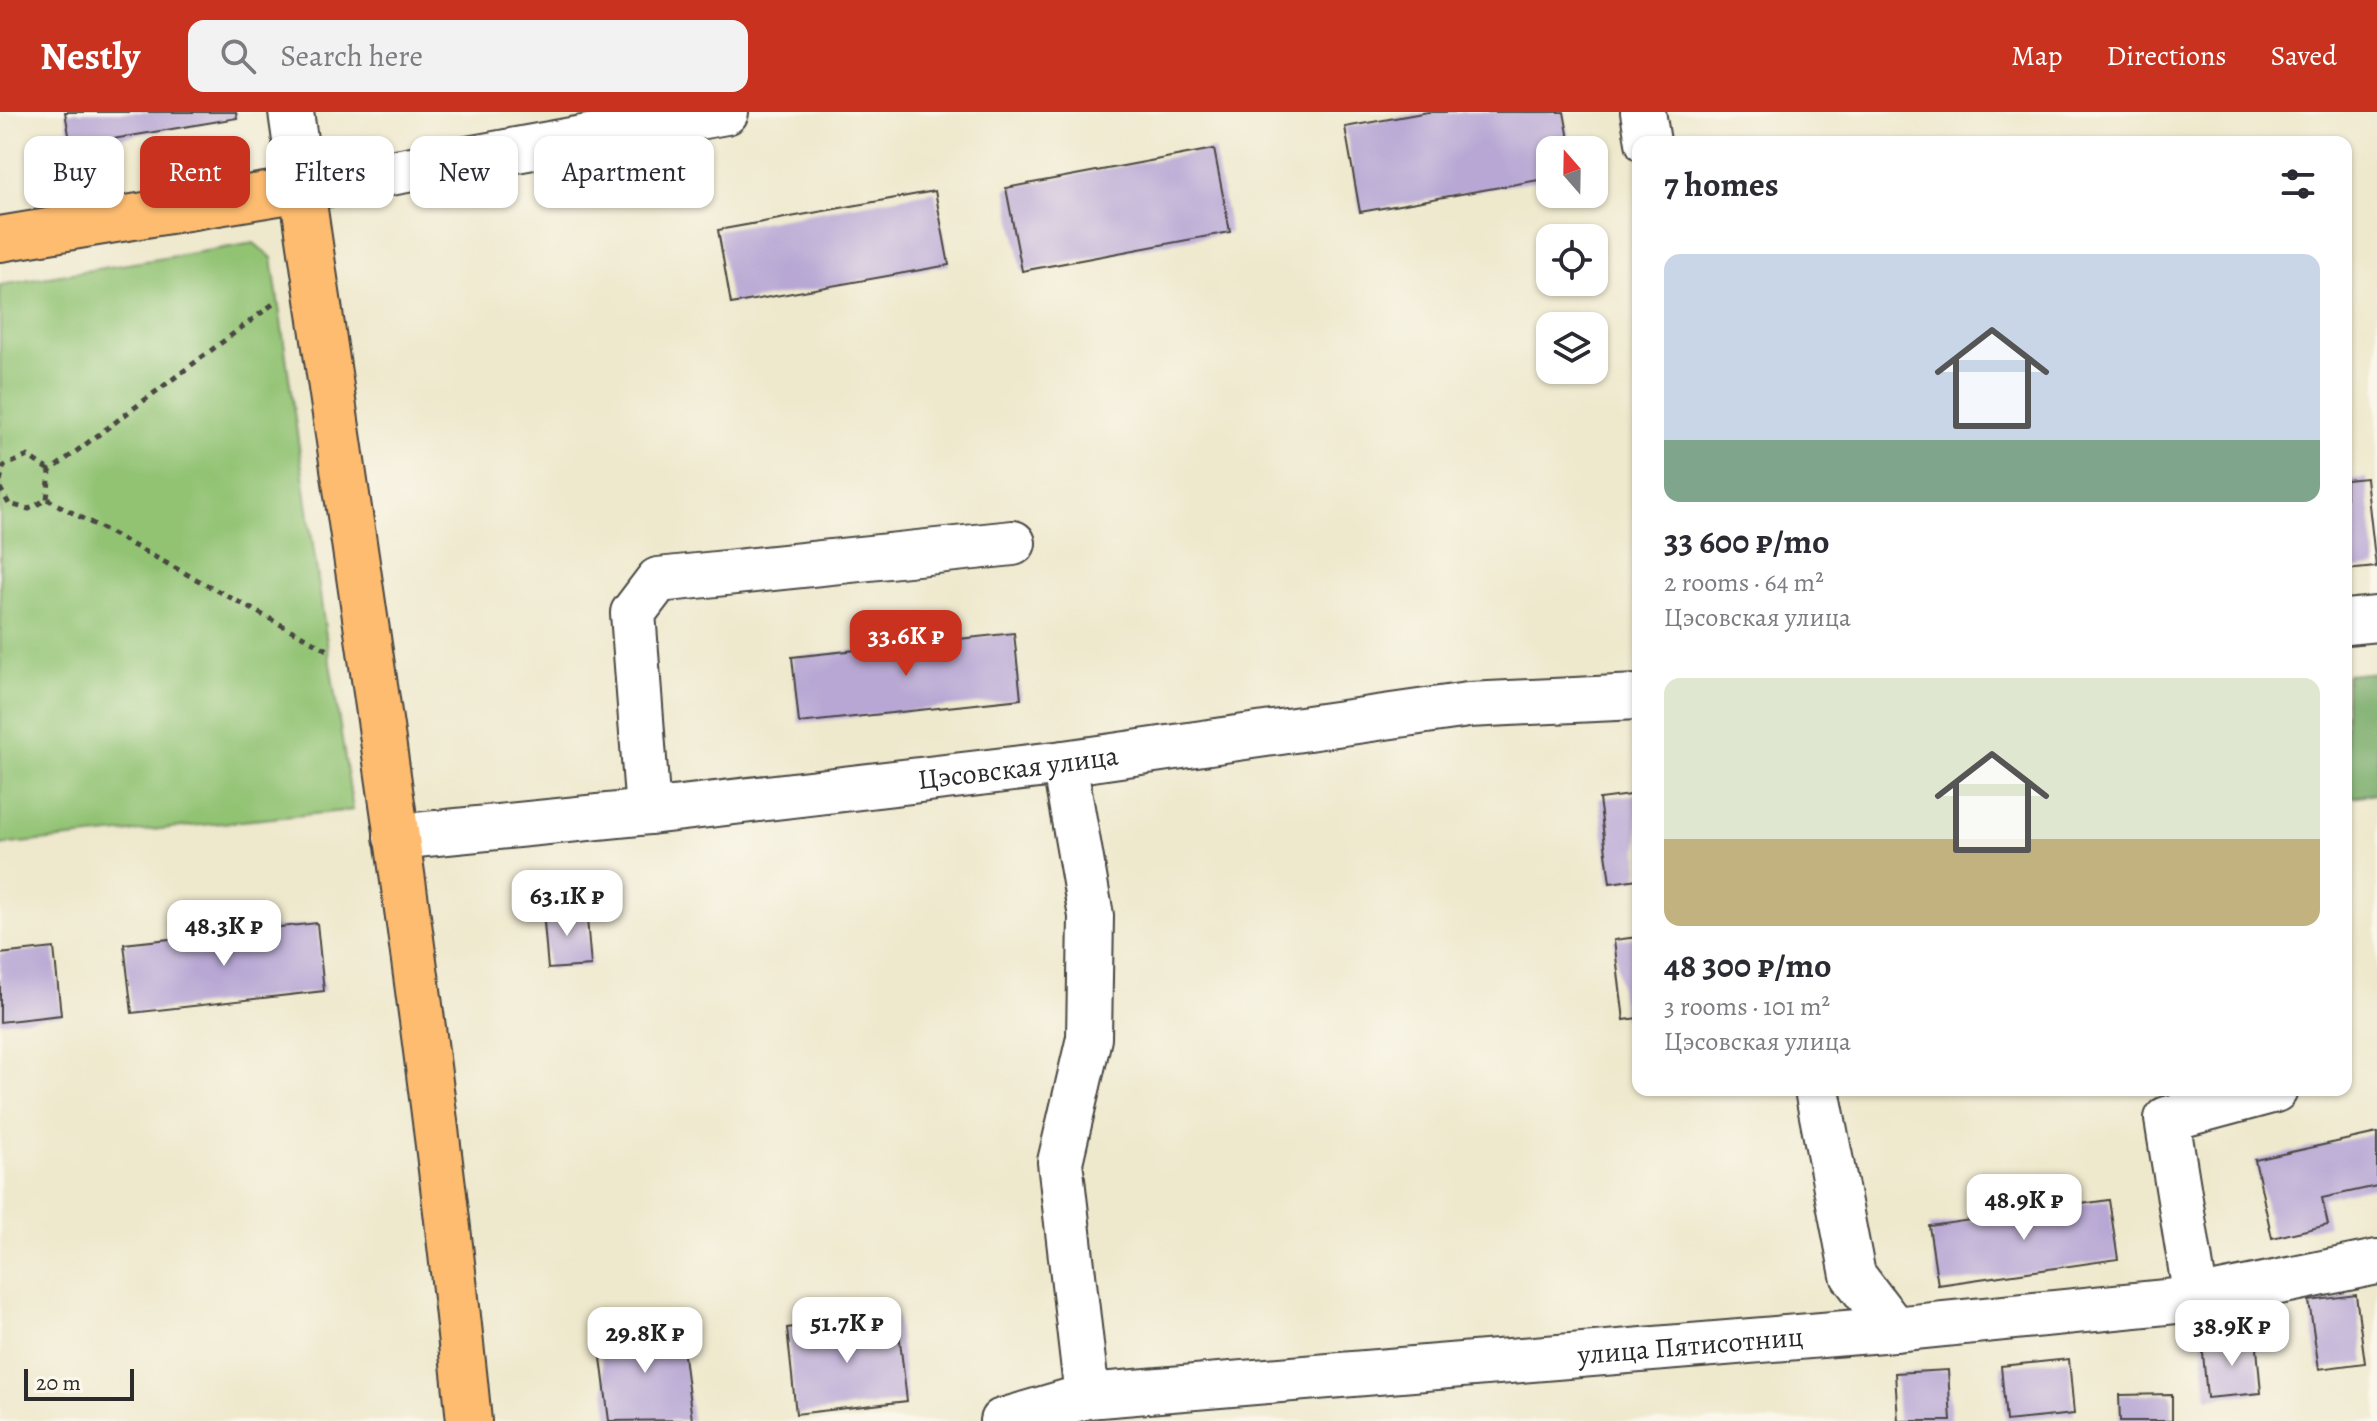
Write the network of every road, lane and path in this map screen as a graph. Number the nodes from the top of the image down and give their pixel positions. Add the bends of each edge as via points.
1 (291, 112) edge
2 (726, 112) edge
3 (1643, 112) edge
4 (294, 136) edge
5 (1647, 136) edge
6 (394, 172) edge
7 (266, 195) edge
8 (305, 208) edge
9 (0, 239) edge
10 (285, 295) dead end
11 (2, 464) edge
12 (50, 471) junction
13 (0, 481) edge
14 (0, 488) edge
15 (47, 499) junction
16 (1013, 543) dead end
17 (2377, 619) edge
18 (2352, 621) edge
19 (337, 654) dead end
20 (1632, 697) edge
21 (1064, 763) junction
22 (648, 812) junction
23 (396, 837) junction
24 (1818, 1096) edge
25 (2253, 1096) edge
26 (2377, 1262) edge
27 (2196, 1299) junction
28 (1894, 1329) junction
29 (1087, 1396) junction
30 (469, 1421) edge
31 (1002, 1421) edge

1 - 4 street
2 - 6 street
3 - 5 street
7 - 9 main road
8 - 23 main road
10 - 12 path
11 - 12 path via 28,456
11 - 13 path
12 - 15 path
14 - 15 path via 9,504 29,509
15 - 19 path
16 - 22 street via 658,580 633,613
17 - 18 street
20 - 21 street, Цэсовская улица via 1468,705
21 - 22 street, Цэсовская улица
21 - 29 street via 1091,916 1089,1038 1060,1162
22 - 23 street, Цэсовская улица
23 - 30 main road
24 - 28 street via 1853,1275
25 - 27 street via 2167,1119
26 - 27 street, улица Пятисотниц
27 - 28 street, улица Пятисотниц
28 - 29 street, улица Пятисотниц
29 - 31 street, улица Пятисотниц

